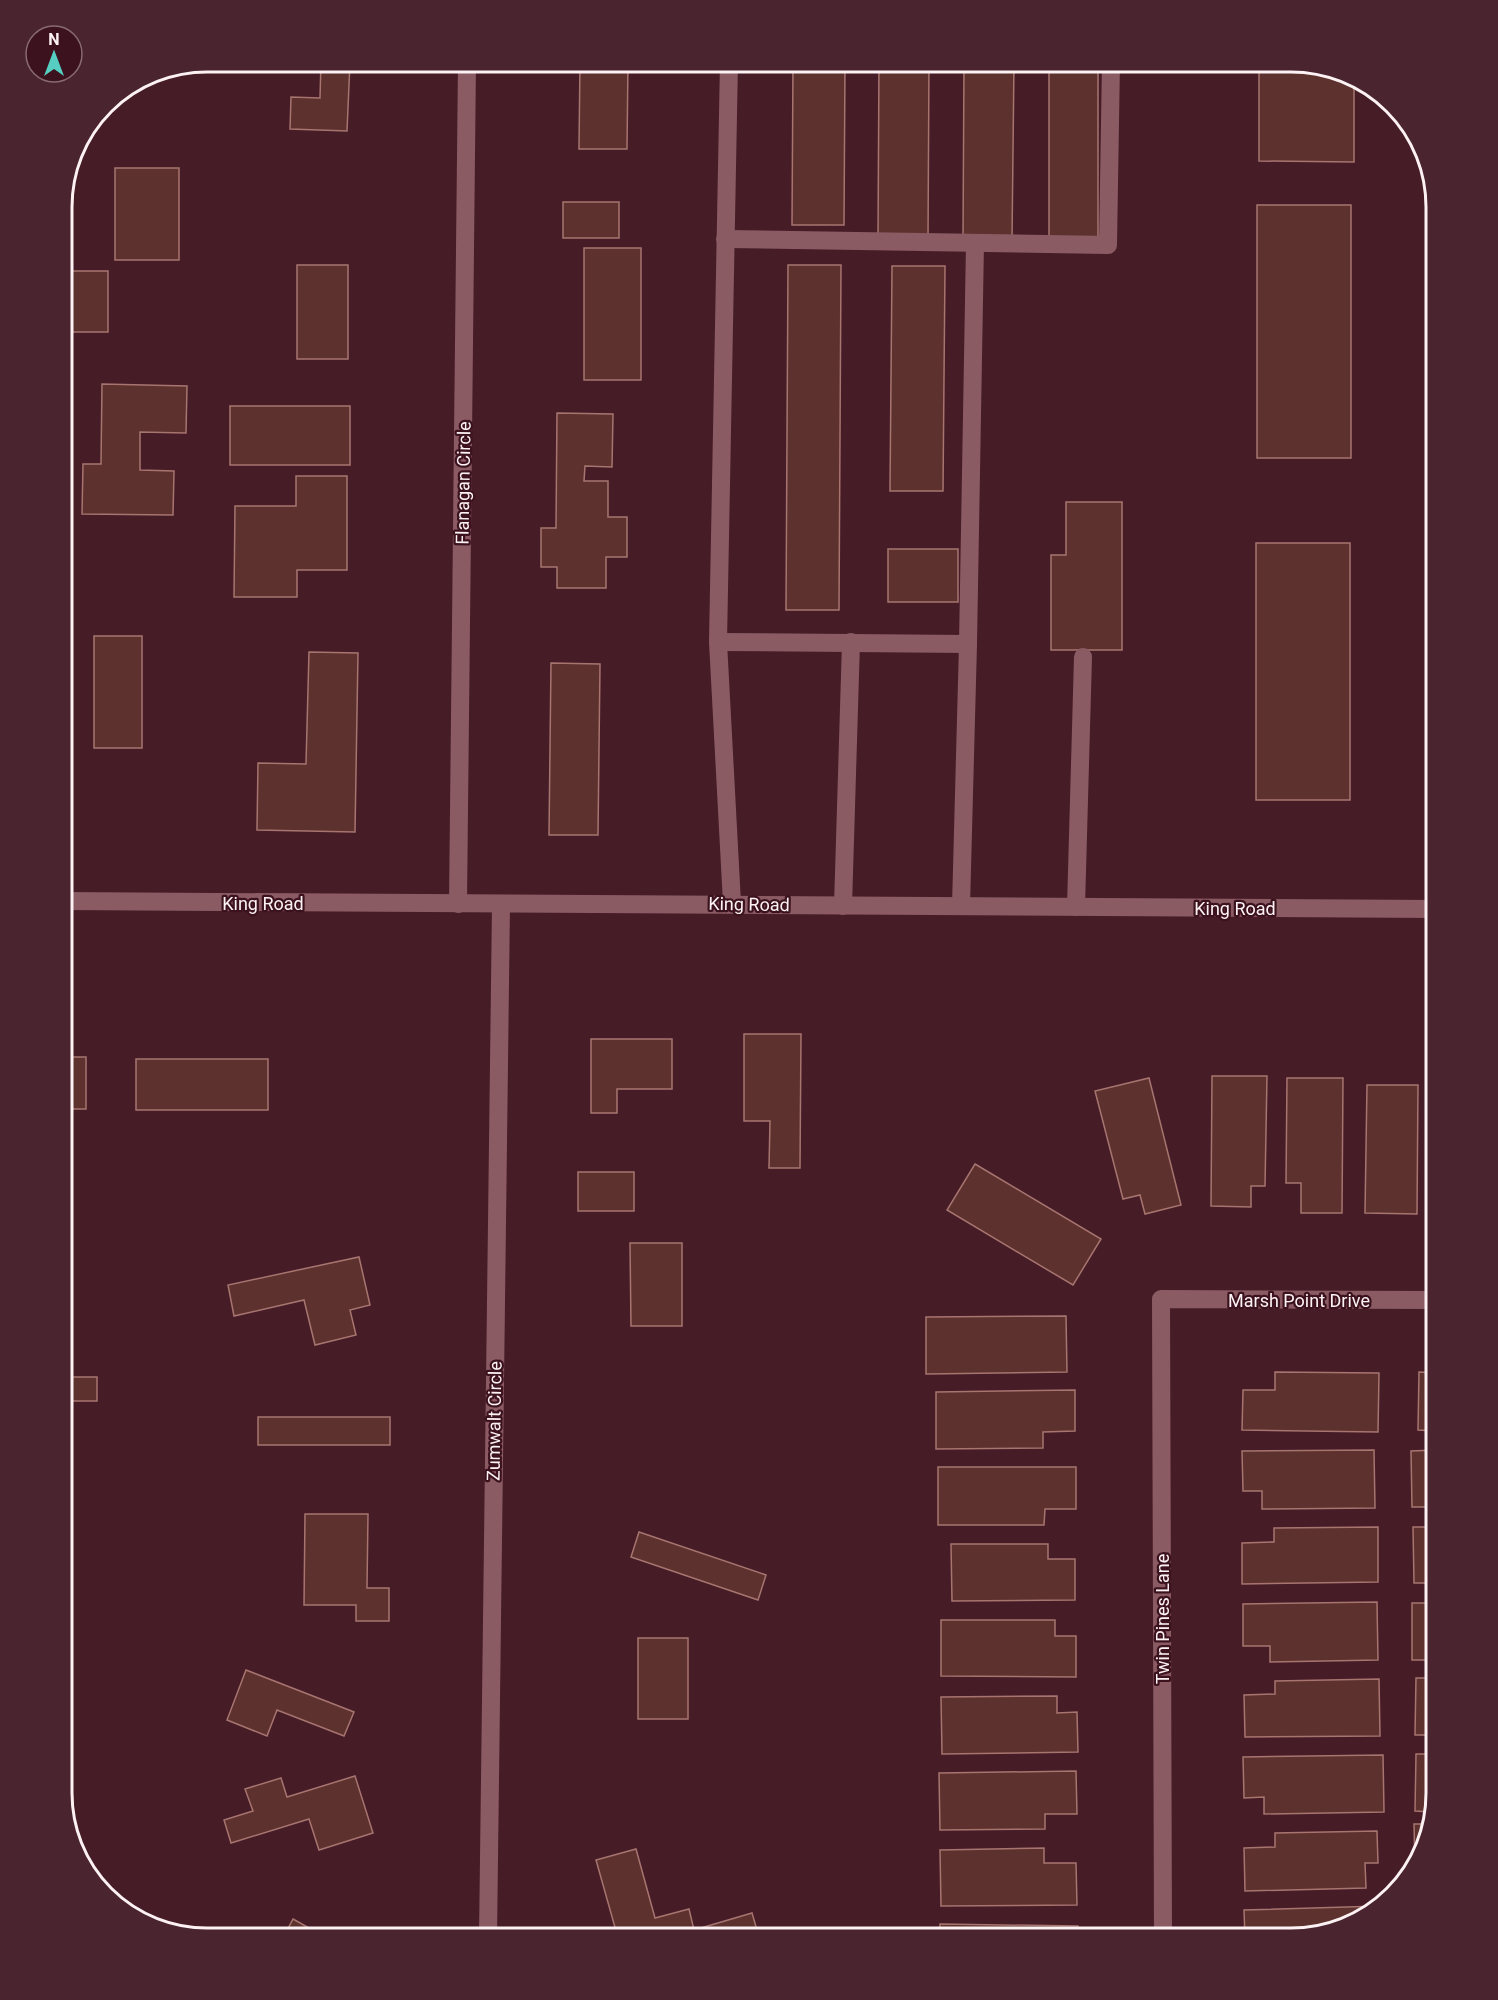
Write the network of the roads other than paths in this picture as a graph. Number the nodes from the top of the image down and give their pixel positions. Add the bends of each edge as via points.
1 (467, 72) edge
2 (729, 72) edge
3 (1111, 72) edge
4 (726, 238) junction
5 (975, 243) junction
6 (718, 642) junction
7 (851, 642) junction
8 (968, 644) junction
9 (1083, 657) dead end
10 (72, 901) edge
11 (732, 903) junction
12 (458, 904) junction
13 (501, 904) junction
14 (843, 906) junction
15 (961, 906) junction
16 (1076, 907) junction
17 (1426, 909) edge
18 (1161, 1299) joint
19 (1426, 1300) edge
20 (488, 1928) edge
21 (1163, 1928) edge

1 - 12 street, Flanagan Circle
2 - 4 street
3 - 5 street via 1108,245
4 - 5 street
4 - 6 street
5 - 8 street
6 - 7 street
6 - 11 street
7 - 8 street
7 - 14 street
8 - 15 street
9 - 16 street
10 - 12 street, King Road
11 - 13 street, King Road
11 - 14 street, King Road
12 - 13 street, King Road
13 - 20 street, Zumwalt Circle
14 - 15 street, King Road
15 - 16 street, King Road
16 - 17 street, King Road
18 - 19 street, Marsh Point Drive
18 - 21 street, Twin Pines Lane

